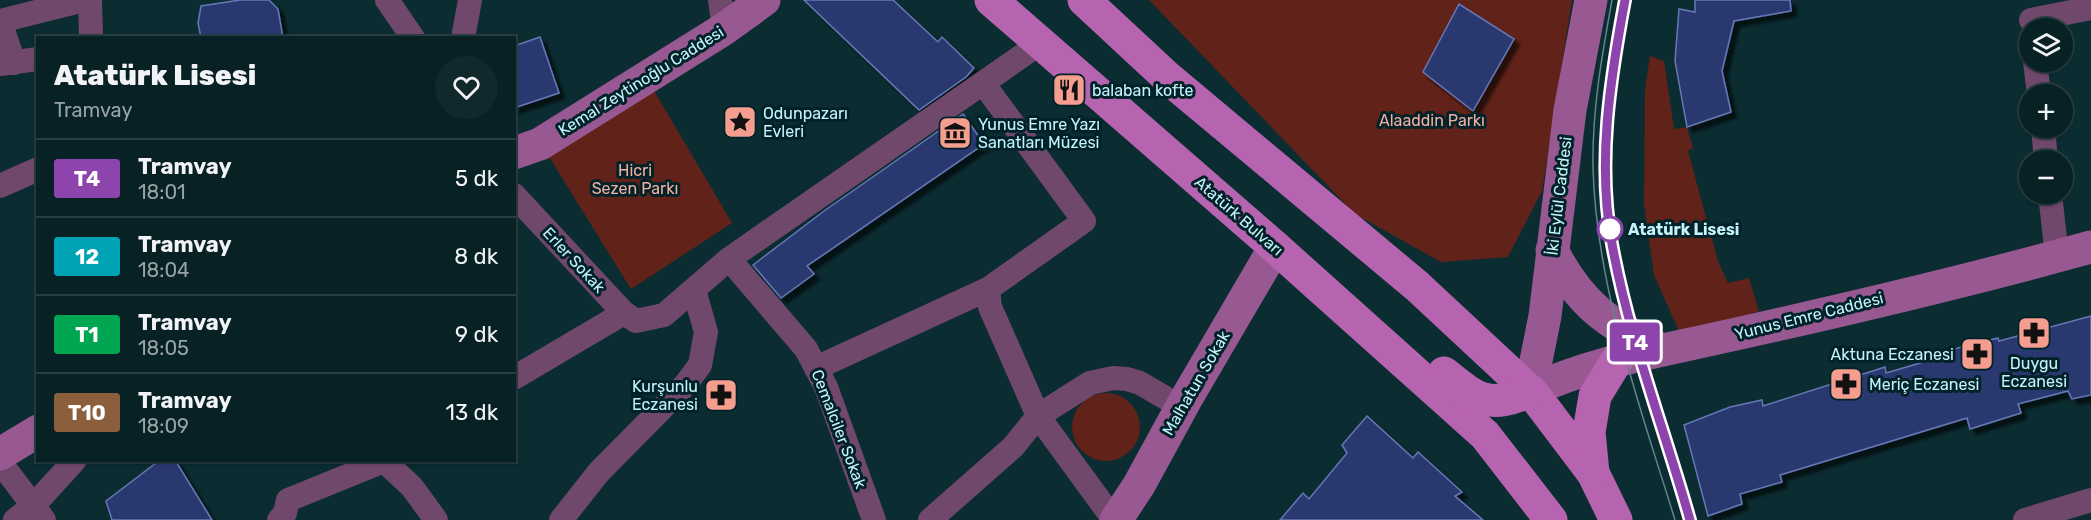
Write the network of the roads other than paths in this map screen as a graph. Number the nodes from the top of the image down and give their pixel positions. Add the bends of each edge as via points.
1 (84, 0) edge
2 (90, 0) edge
3 (387, 0) edge
4 (470, 0) edge
5 (764, 0) edge
6 (991, 0) edge
7 (1084, 0) edge
8 (1591, 0) edge
9 (2091, 8) edge
10 (722, 15) edge
11 (2030, 16) edge
12 (0, 21) edge
13 (92, 36) edge
14 (412, 36) edge
15 (463, 36) edge
16 (1039, 44) junction
17 (17, 62) edge
18 (982, 83) junction
19 (516, 152) edge
20 (36, 170) edge
21 (0, 186) edge
22 (516, 197) edge
23 (2051, 204) edge
24 (1275, 247) junction
25 (2091, 247) edge
26 (1552, 250) junction
27 (2057, 256) junction
28 (729, 259) junction
29 (988, 289) junction
30 (694, 290) junction
31 (1346, 310) junction
32 (630, 317) junction
33 (1662, 350) junction
34 (1617, 360) junction
35 (816, 368) junction
36 (516, 377) edge
37 (1520, 396) junction
38 (1181, 407) junction
39 (1038, 416) junction
40 (36, 432) edge
41 (1485, 435) junction
42 (0, 454) edge
43 (0, 462) edge
44 (74, 462) edge
45 (382, 462) edge
46 (385, 462) edge
47 (1593, 473) junction
48 (2091, 500) edge
49 (39, 512) edge
50 (15, 520) edge
51 (279, 520) edge
52 (436, 520) edge
53 (561, 520) edge
54 (874, 520) edge
55 (930, 520) edge
56 (1115, 520) edge
57 (1551, 520) edge
58 (1616, 520) edge
59 (2025, 520) edge

1 - 12 street
2 - 13 street
3 - 14 street
4 - 15 street
5 - 10 main road, Kemal Zeytinoğlu Caddesi
6 - 16 main road, Atatürk Bulvarı
7 - 37 main road via 1168,78 1417,286
8 - 26 main road, İki Eylül Caddesi via 1570,110
9 - 11 street
10 - 19 main road, Kemal Zeytinoğlu Caddesi via 540,144
12 - 17 street
16 - 18 street
16 - 24 main road, Atatürk Bulvarı
18 - 28 street
18 - 29 street via 1084,221
20 - 21 street
22 - 32 street, Erler Sokak
23 - 27 street
24 - 31 main road, Atatürk Bulvarı
24 - 38 main road, Malhatun Sokak
25 - 27 main road, Yunus Emre Caddesi
26 - 33 main road via 1566,279 1582,299 1626,331
26 - 37 main road, İki Eylül Caddesi via 1545,316
27 - 33 main road, Yunus Emre Caddesi
28 - 30 street
28 - 35 street, Cemalciler Sokak via 806,349
29 - 35 street
29 - 39 street via 990,308
30 - 32 street via 664,315
30 - 53 street via 706,332 700,365 599,472
31 - 37 main road via 1377,315 1477,398 1491,402
31 - 41 main road, Atatürk Bulvarı
32 - 36 street
33 - 34 main road, Yunus Emre Caddesi
34 - 37 main road, Yunus Emre Caddesi via 1570,373
34 - 47 main road via 1595,396 1589,432
35 - 54 street, Cemalciler Sokak
37 - 41 main road via 1494,417
37 - 47 main road
38 - 39 street via 1140,383 1113,378 1090,383
38 - 56 main road, Malhatun Sokak via 1139,485
39 - 55 street via 1013,447
39 - 56 street
40 - 42 main road
41 - 57 main road, Atatürk Bulvarı
43 - 49 street
44 - 49 street
45 - 51 street via 288,500
46 - 52 street via 412,487
47 - 58 main road
48 - 59 street
49 - 50 street

